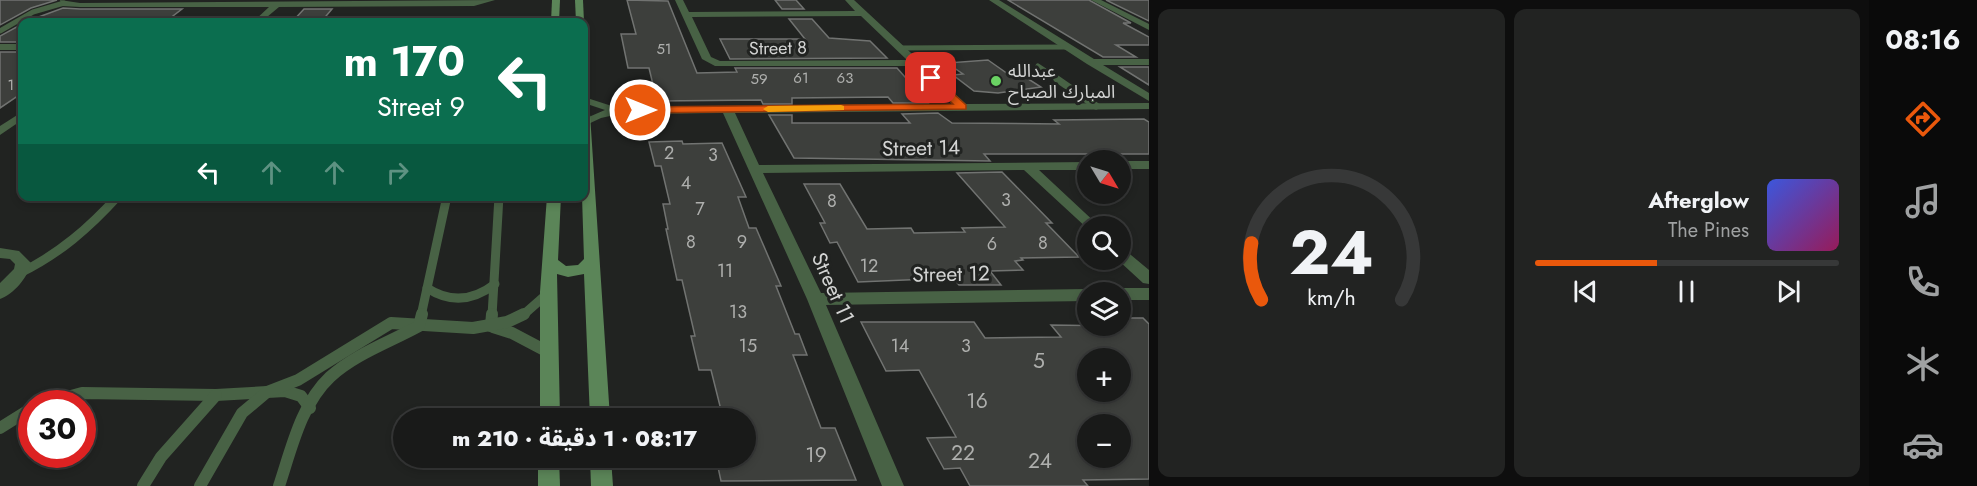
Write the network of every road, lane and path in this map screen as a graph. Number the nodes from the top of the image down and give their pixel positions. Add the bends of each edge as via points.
1 (491, 0) edge
2 (556, 0) edge
3 (579, 0) edge
4 (679, 0) edge
5 (849, 0) edge
6 (993, 0) edge
7 (1095, 0) edge
8 (64, 2) edge
9 (276, 5) junction
10 (862, 13) junction
11 (687, 15) junction
12 (23, 18) edge
13 (261, 18) edge
14 (555, 18) edge
15 (580, 18) edge
16 (18, 21) edge
17 (1149, 27) edge
18 (0, 31) edge
19 (0, 47) edge
20 (18, 47) edge
21 (1066, 47) junction
22 (900, 48) junction
23 (1090, 62) junction
24 (1149, 62) edge
25 (915, 63) junction
26 (1038, 66) dead end
27 (1149, 98) edge
28 (588, 101) edge
29 (1096, 106) junction
30 (1149, 106) edge
31 (962, 107) junction
32 (727, 110) junction
33 (619, 111) junction
34 (18, 118) edge
35 (588, 121) edge
36 (0, 130) edge
37 (1131, 165) edge
38 (1149, 165) edge
39 (1027, 166) junction
40 (1077, 166) edge
41 (754, 169) junction
42 (588, 182) edge
43 (113, 201) edge
44 (446, 201) edge
45 (499, 201) edge
46 (554, 201) edge
47 (1081, 216) edge
48 (0, 253) edge
49 (593, 256) junction
50 (550, 260) junction
51 (1131, 263) edge
52 (20, 273) junction
53 (1149, 279) edge
54 (495, 284) junction
55 (428, 288) junction
56 (548, 292) junction
57 (0, 293) edge
58 (1131, 294) edge
59 (1149, 294) edge
60 (1077, 295) edge
61 (815, 299) junction
62 (419, 326) junction
63 (491, 326) junction
64 (550, 354) junction
65 (96, 393) edge
66 (267, 393) junction
67 (216, 395) junction
68 (310, 408) junction
69 (550, 408) edge
70 (600, 408) edge
71 (18, 417) edge
72 (0, 428) edge
73 (549, 468) edge
74 (601, 468) edge
75 (143, 486) edge
76 (200, 486) edge
77 (279, 486) edge
78 (549, 486) edge
79 (602, 486) edge
80 (893, 486) edge

1 - 9 street via 474,4
2 - 14 main road
3 - 15 main road
4 - 11 street, Street 8
5 - 10 street
6 - 21 street
7 - 17 street
8 - 9 street
8 - 12 lane
9 - 13 street
10 - 11 street
10 - 22 street
11 - 25 street, Street 8 via 706,59 722,65
16 - 18 lane
19 - 20 street
21 - 22 lane
21 - 23 street
22 - 25 street
23 - 24 street
23 - 27 street
25 - 31 street
26 - 29 lane
28 - 33 street
29 - 30 street
29 - 31 street
31 - 32 street
32 - 33 street
32 - 41 street, Street 11
33 - 35 street
34 - 36 street
37 - 38 street
39 - 40 street, Street 14
39 - 41 street, Street 14
39 - 47 street
41 - 61 street, Street 11
42 - 49 main road
43 - 52 lane via 75,241
44 - 55 lane
45 - 54 lane
46 - 50 main road
48 - 52 street via 19,257 23,263
49 - 50 main road via 589,266 576,271 558,269
49 - 70 main road
50 - 56 main road
51 - 53 street
52 - 57 street
54 - 55 lane via 488,291 466,299 443,297
54 - 63 lane
55 - 62 lane
56 - 63 lane via 522,316
56 - 64 main road
58 - 59 street
60 - 61 street, Street 12
61 - 80 street, Street 11
62 - 63 lane
62 - 66 lane via 409,321 391,323 298,380
62 - 68 lane via 341,369 322,386
63 - 64 lane
64 - 69 main road
65 - 67 lane
66 - 67 lane
66 - 68 lane via 293,392
66 - 76 lane via 242,413
67 - 75 lane via 168,449
68 - 77 lane
71 - 72 lane
73 - 78 main road
74 - 79 main road

